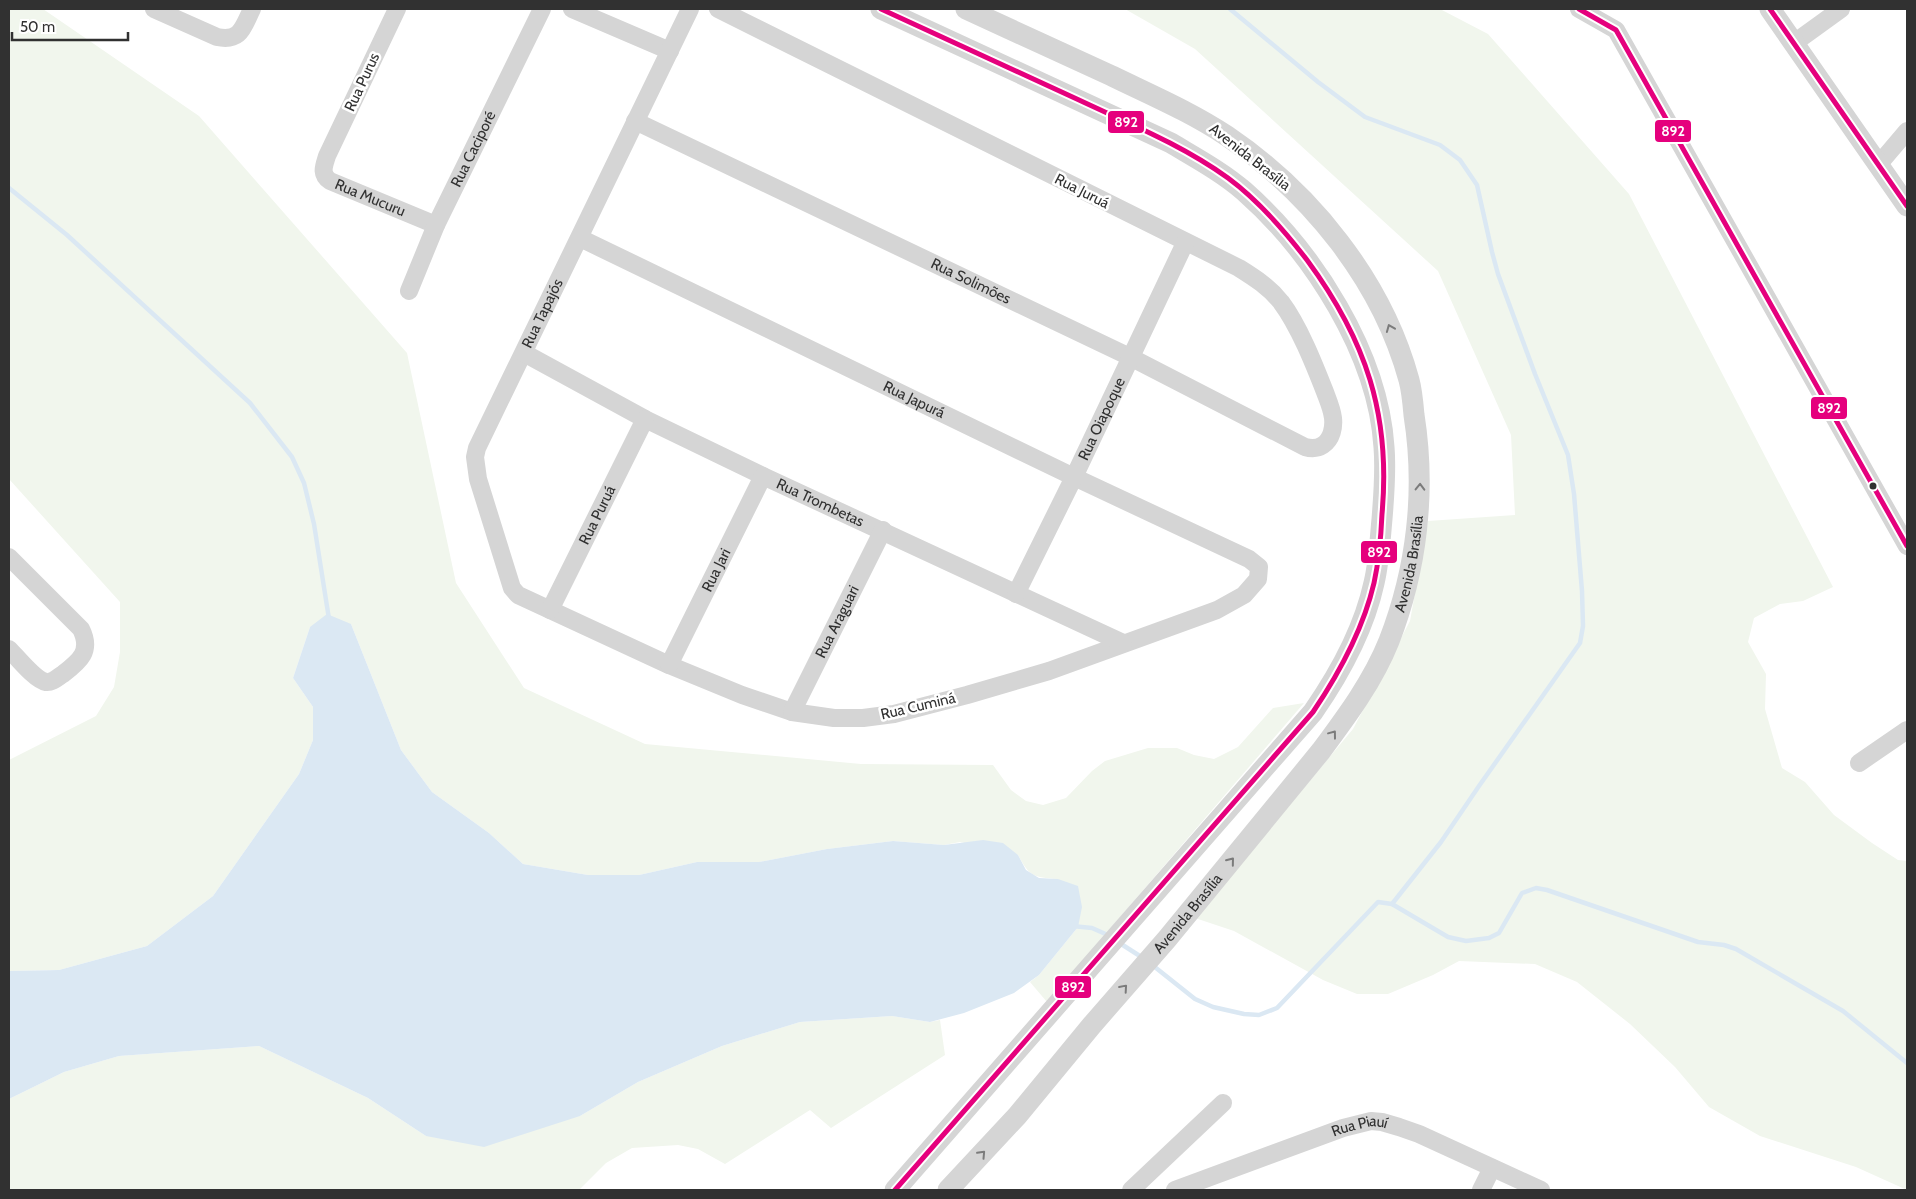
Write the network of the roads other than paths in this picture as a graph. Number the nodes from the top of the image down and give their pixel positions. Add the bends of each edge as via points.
1 (154, 9) edge
2 (252, 9) edge
3 (397, 9) edge
4 (542, 9) edge
5 (572, 9) edge
6 (690, 9) edge
7 (718, 9) edge
8 (881, 9) edge
9 (966, 9) edge
10 (1579, 9) edge
11 (1770, 9) edge
12 (1842, 9) edge
13 (1794, 43) junction
14 (670, 51) junction
15 (635, 121) junction
16 (1907, 131) edge
17 (327, 156) joint
18 (1879, 164) junction
19 (1907, 206) edge
20 (436, 225) junction
21 (580, 238) junction
22 (1185, 243) junction
23 (409, 290) dead end
24 (524, 352) junction
25 (1130, 357) junction
26 (646, 419) junction
27 (1305, 447) joint
28 (763, 476) junction
29 (1074, 477) junction
30 (882, 530) junction
31 (1907, 546) edge
32 (9, 557) edge
33 (1249, 559) joint
34 (1016, 594) junction
35 (550, 610) junction
36 (1123, 643) junction
37 (9, 649) edge
38 (669, 664) junction
39 (792, 712) junction
40 (1907, 730) edge
41 (1860, 763) dead end
42 (1223, 1104) dead end
43 (1492, 1168) junction
44 (895, 1190) edge
45 (948, 1190) edge
46 (1131, 1190) edge
47 (1176, 1190) edge
48 (1482, 1190) edge
49 (1541, 1190) edge

1 - 2 street via 224,39 240,32
3 - 17 street, Rua Purus
4 - 20 street, Rua Caciporé
5 - 14 street
6 - 14 street, Rua Tapajós
7 - 22 street, Rua Juruá
8 - 44 street, Avenida Brasília via 1171,143 1211,166 1244,191 1306,260 1336,302 1360,349 1376,398 1384,446 1385,487 1374,583 1348,655 1313,712
45 -> 9 street, Avenida Brasília via 1017,1116 1321,751 1366,685 1388,642 1406,593 1419,507 1419,464 1410,382 1386,317 1362,275 1299,196 1266,165 1191,114
10 - 31 street via 1616,30
11 - 13 street
12 - 13 street
13 - 18 street
14 - 15 street, Rua Tapajós
15 - 21 street, Rua Tapajós
15 - 25 street, Rua Solimões
16 - 18 street
17 - 20 street, Rua Mucuru via 323,172 330,181
18 - 19 street
20 - 23 street, Rua Caciporé
21 - 24 street, Rua Tapajós
21 - 29 street, Rua Japurá
22 - 25 street, Rua Oiapoque
22 - 27 street, Rua Juruá via 1239,268 1271,290 1282,304 1315,366 1333,419 1331,436 1326,443 1312,449
24 - 26 street, Rua Trombetas
24 - 35 street, Rua Tapajós via 477,448 476,468 512,588 518,595
25 - 27 street, Rua Solimões
25 - 29 street, Rua Oiapoque
26 - 28 street, Rua Trombetas
26 - 35 street, Rua Puruá
28 - 30 street, Rua Trombetas
28 - 38 street, Rua Jari
29 - 33 street, Rua Japurá
29 - 34 street, Rua Oiapoque
30 - 34 street, Rua Trombetas
30 - 39 street, Rua Araguari
32 - 37 street via 81,629 84,651 78,663 51,682 44,682
33 - 36 street, Rua Cuminá via 1260,572 1244,595 1217,610
34 - 36 street, Rua Trombetas
35 - 38 street, Rua Cuminá
36 - 39 street, Rua Cuminá via 1049,671 894,714 834,718
38 - 39 street, Rua Cuminá
40 - 41 street
42 - 46 street
43 - 47 street, Rua Piauí via 1419,1134 1371,1121 1343,1128
43 - 48 street
43 - 49 street, Rua Piauí

